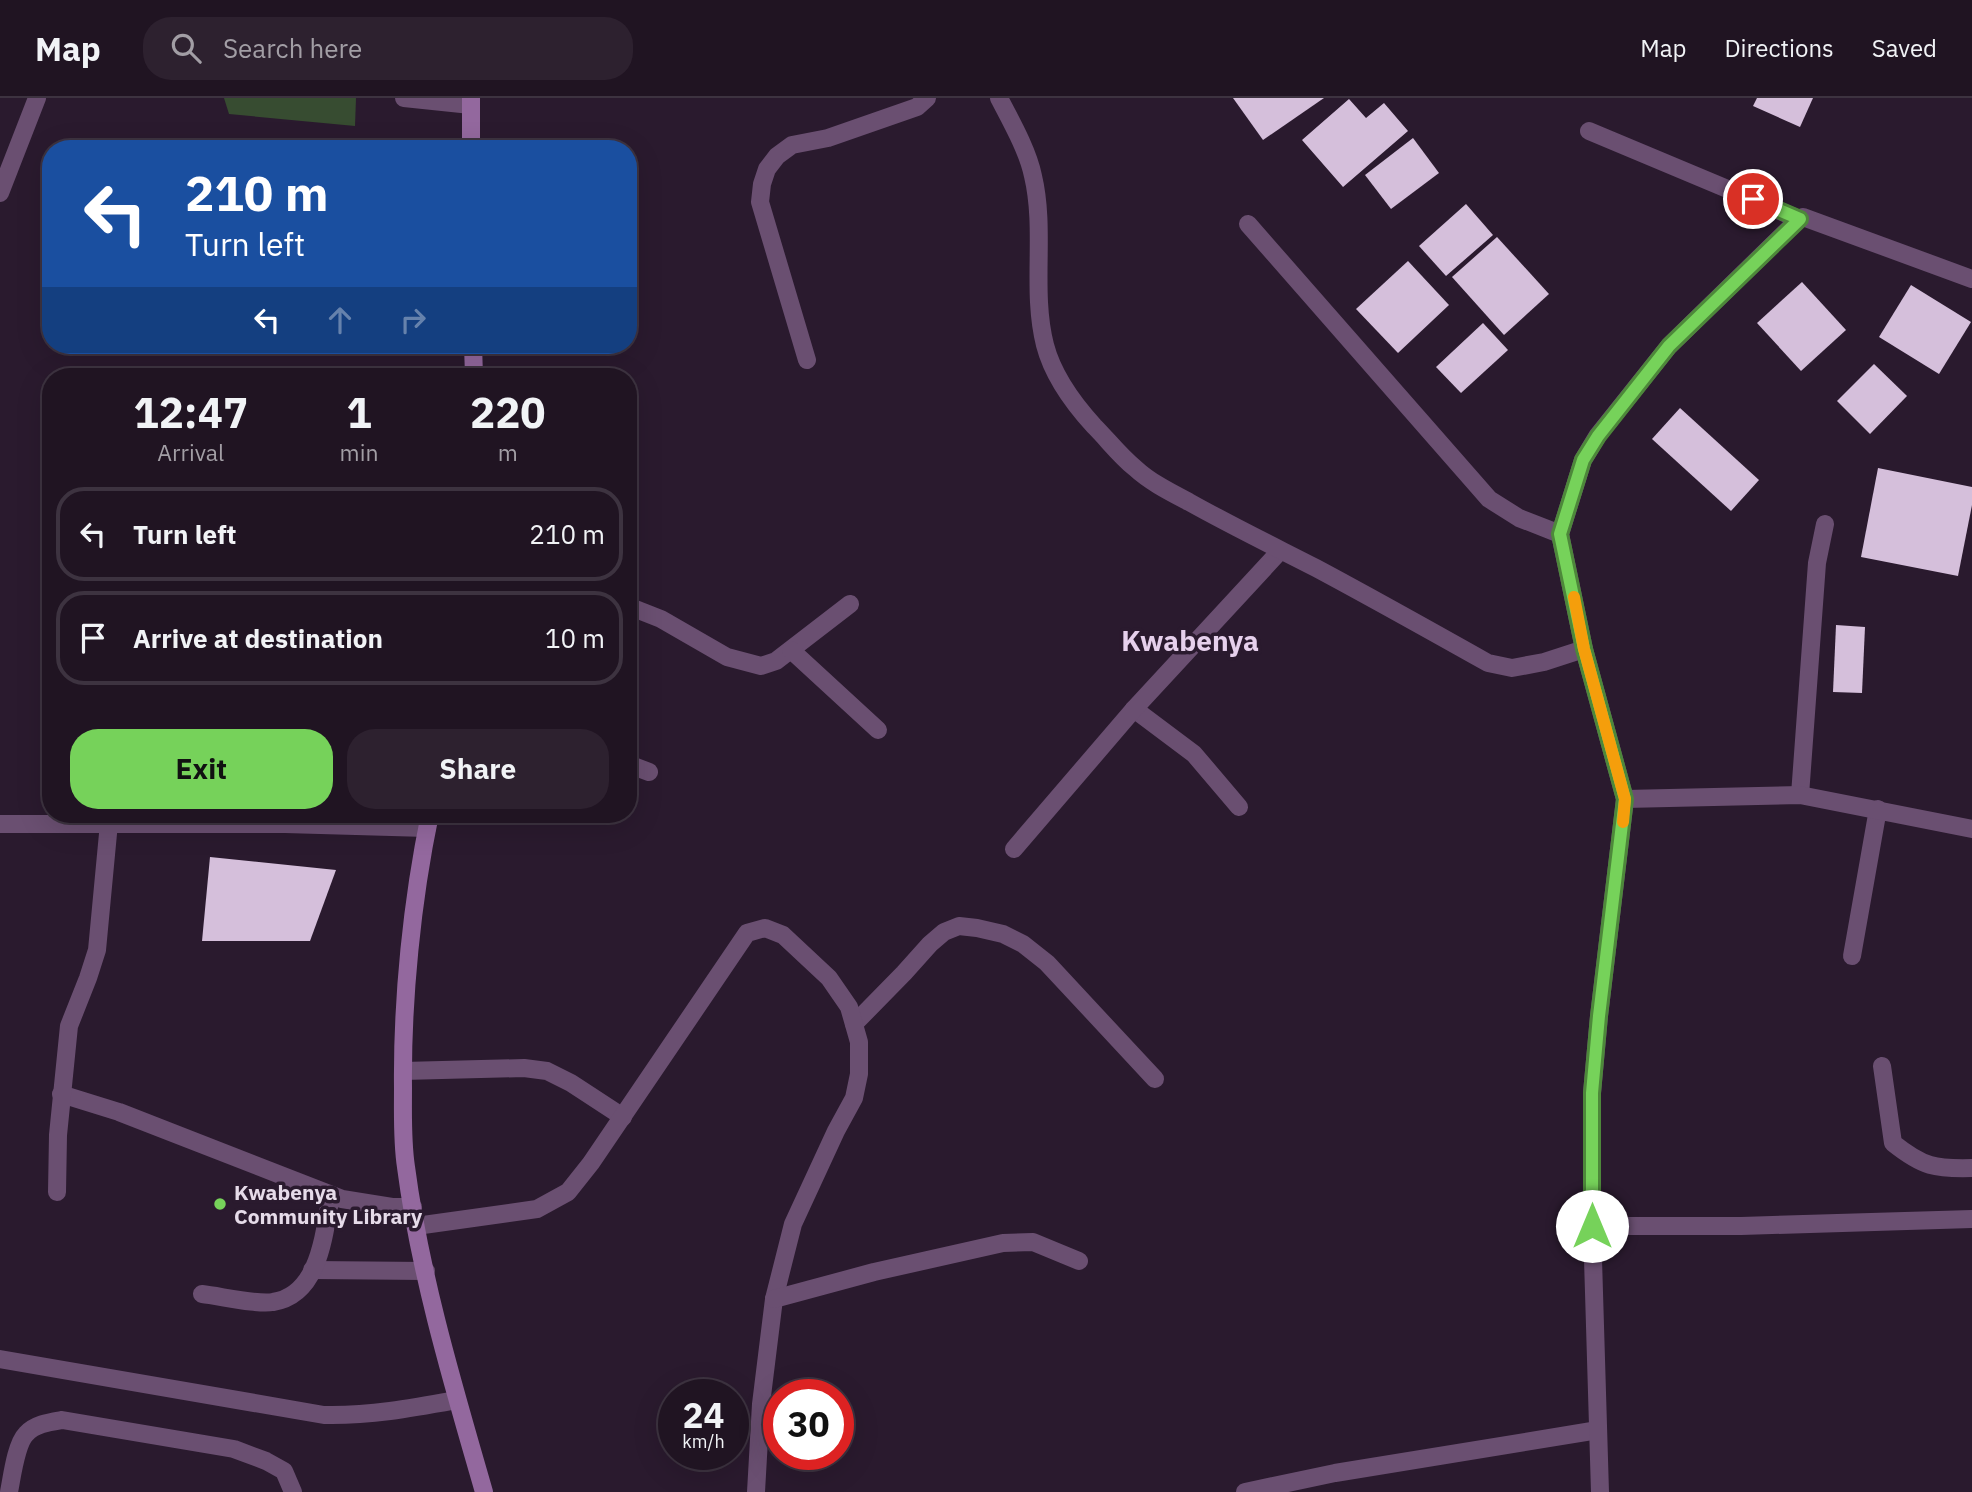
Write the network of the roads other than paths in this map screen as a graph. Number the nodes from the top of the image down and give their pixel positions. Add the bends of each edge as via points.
1 (37, 98) edge
2 (404, 98) edge
3 (927, 98) edge
4 (999, 98) edge
5 (471, 101) edge
6 (1589, 131) dead end
7 (471, 140) edge
8 (0, 193) edge
9 (1800, 219) junction
10 (1248, 224) dead end
11 (1972, 279) edge
12 (807, 360) dead end
13 (1825, 524) dead end
14 (1560, 534) junction
15 (1280, 551) junction
16 (850, 604) dead end
17 (637, 610) edge
18 (1584, 649) junction
19 (790, 650) junction
20 (1134, 709) junction
21 (878, 730) dead end
22 (637, 767) edge
23 (649, 772) dead end
24 (1800, 795) junction
25 (1625, 799) junction
26 (1239, 807) dead end
27 (1878, 809) junction
28 (108, 823) junction
29 (333, 823) edge
30 (429, 823) edge
31 (0, 824) edge
32 (1972, 829) edge
33 (1014, 849) dead end
34 (1852, 956) dead end
35 (854, 1024) junction
36 (1882, 1066) dead end
37 (403, 1071) junction
38 (1155, 1079) dead end
39 (61, 1094) junction
40 (623, 1117) junction
41 (1972, 1168) edge
42 (57, 1192) dead end
43 (331, 1195) junction
44 (413, 1207) junction
45 (1972, 1219) edge
46 (416, 1226) junction
47 (1592, 1226) junction
48 (1079, 1261) dead end
49 (312, 1270) junction
50 (426, 1271) junction
51 (202, 1294) dead end
52 (774, 1299) junction
53 (0, 1359) edge
54 (457, 1400) junction
55 (1598, 1430) junction
56 (9, 1492) edge
57 (293, 1492) edge
58 (484, 1492) edge
59 (756, 1492) edge
60 (1245, 1492) edge
61 (1600, 1492) edge

1 - 8 street
2 - 5 street
3 - 12 street via 917,107 828,138 792,145 767,169 760,202
4 - 15 street via 1033,175 1038,285 1045,344 1055,373 1080,409 1135,469
5 - 7 main road
6 - 9 street
9 - 11 street
9 - 14 street via 1669,346 1598,436 1583,460
10 - 14 street via 1489,499 1519,518
13 - 24 street via 1816,563
14 - 18 street
15 - 18 street via 1488,663 1512,668
15 - 20 street
16 - 19 street
17 - 19 street via 748,664 761,666
18 - 25 street
19 - 21 street
20 - 26 street via 1194,754
20 - 33 street
22 - 23 street
24 - 25 street
24 - 27 street
25 - 47 street via 1592,1093
27 - 32 street
27 - 34 street
28 - 29 street
28 - 31 street
28 - 39 street via 97,950 69,1026
30 - 37 main road via 412,931
35 - 38 street via 944,932 959,926 977,928 1003,934 1047,963
35 - 40 street via 849,1007 829,978 783,934 765,928 747,933
35 - 52 street via 859,1074 854,1098 793,1224
36 - 41 street via 1893,1143 1913,1159 1942,1169
37 - 40 street via 547,1071
37 - 44 main road via 406,1165
39 - 42 street
39 - 43 street
40 - 46 street via 568,1192 537,1209
43 - 44 street
43 - 49 street via 321,1250
44 - 46 main road
45 - 47 street
46 - 50 main road
47 - 55 street
48 - 52 street via 1033,1242 1003,1243
49 - 50 street
49 - 51 street via 292,1298 271,1303
50 - 54 main road
52 - 59 street
53 - 54 street via 324,1415 356,1416
54 - 58 main road
55 - 60 street
55 - 61 street
56 - 57 street via 27,1433 62,1420 234,1449 284,1471

